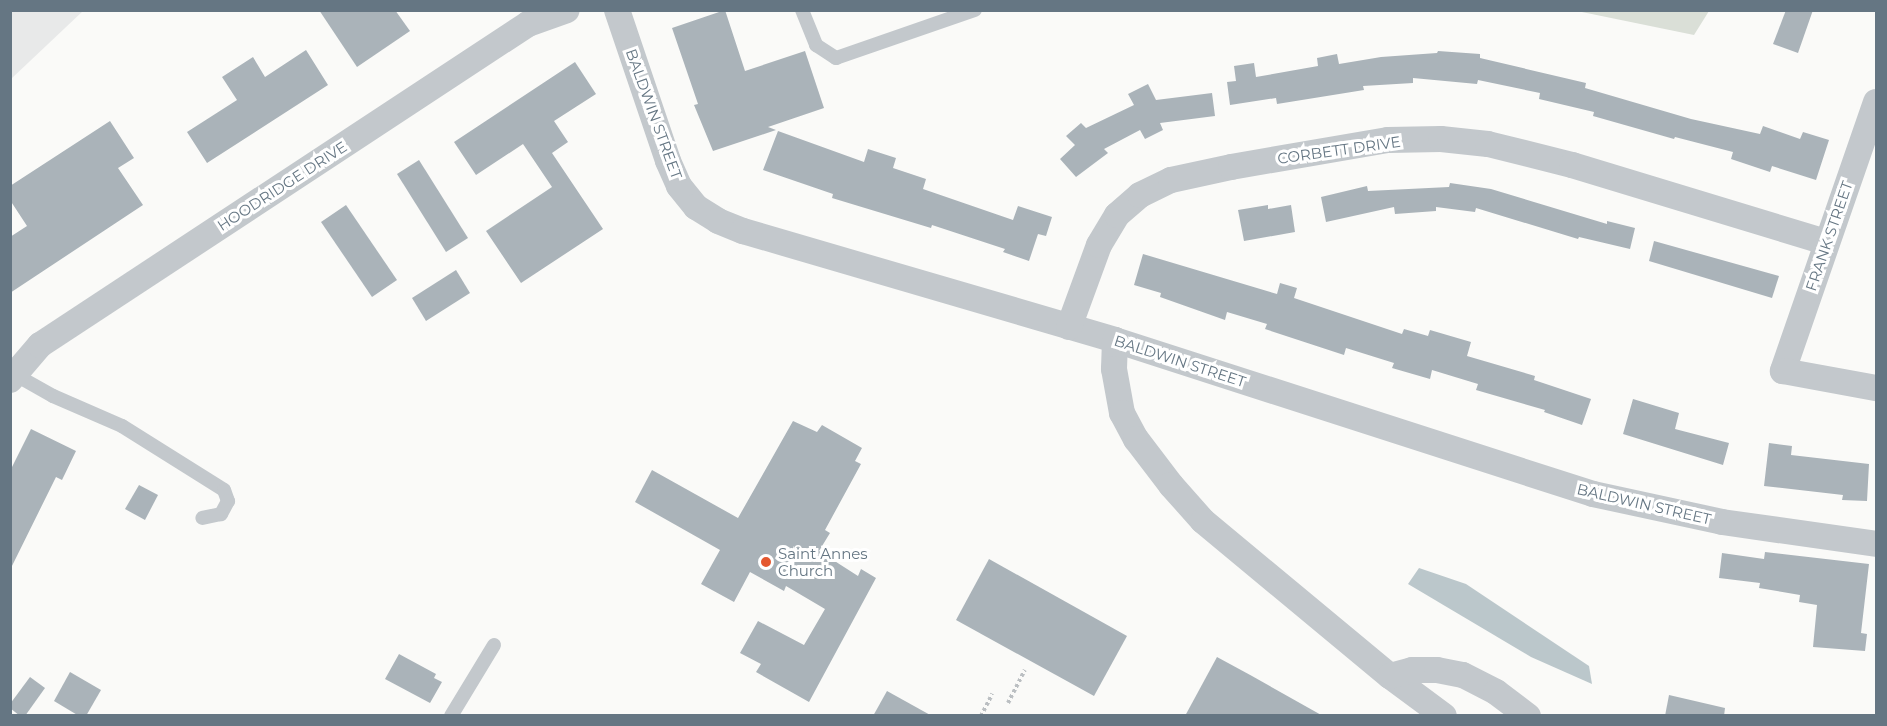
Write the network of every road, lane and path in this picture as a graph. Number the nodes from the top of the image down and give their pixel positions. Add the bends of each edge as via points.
1 (567, 10) edge
2 (617, 10) edge
3 (802, 10) edge
4 (975, 10) edge
5 (1876, 102) edge
6 (1826, 242) junction
7 (1069, 327) junction
8 (1115, 340) junction
9 (12, 377) edge
10 (1876, 388) edge
11 (202, 518) dead end
12 (1876, 544) edge
13 (494, 645) dead end
14 (1025, 670) dead end
15 (1390, 676) junction
16 (992, 694) dead end
17 (1008, 703) dead end
18 (451, 716) edge
19 (981, 716) edge
20 (1444, 716) edge
21 (1528, 716) edge

1 - 9 street, HOODRIDGE DRIVE via 528,24 40,345
2 - 7 street, BALDWIN STREET via 668,161 679,186 696,207 744,231
3 - 4 lane via 816,45 836,58
5 - 6 street, FRANK STREET
6 - 7 street, CORBETT DRIVE via 1572,165 1488,144 1388,140 1231,166 1171,180 1140,195 1117,215 1099,245
6 - 10 street, FRANK STREET via 1783,371
7 - 8 street, BALDWIN STREET
8 - 12 street, BALDWIN STREET via 1593,494 1722,522
8 - 15 street via 1114,369 1122,413 1171,485 1203,521
9 - 11 lane via 122,426 224,490 228,501 220,514
13 - 18 lane
14 - 17 path
15 - 20 street
15 - 21 street via 1412,669 1463,675 1496,692
16 - 19 path

